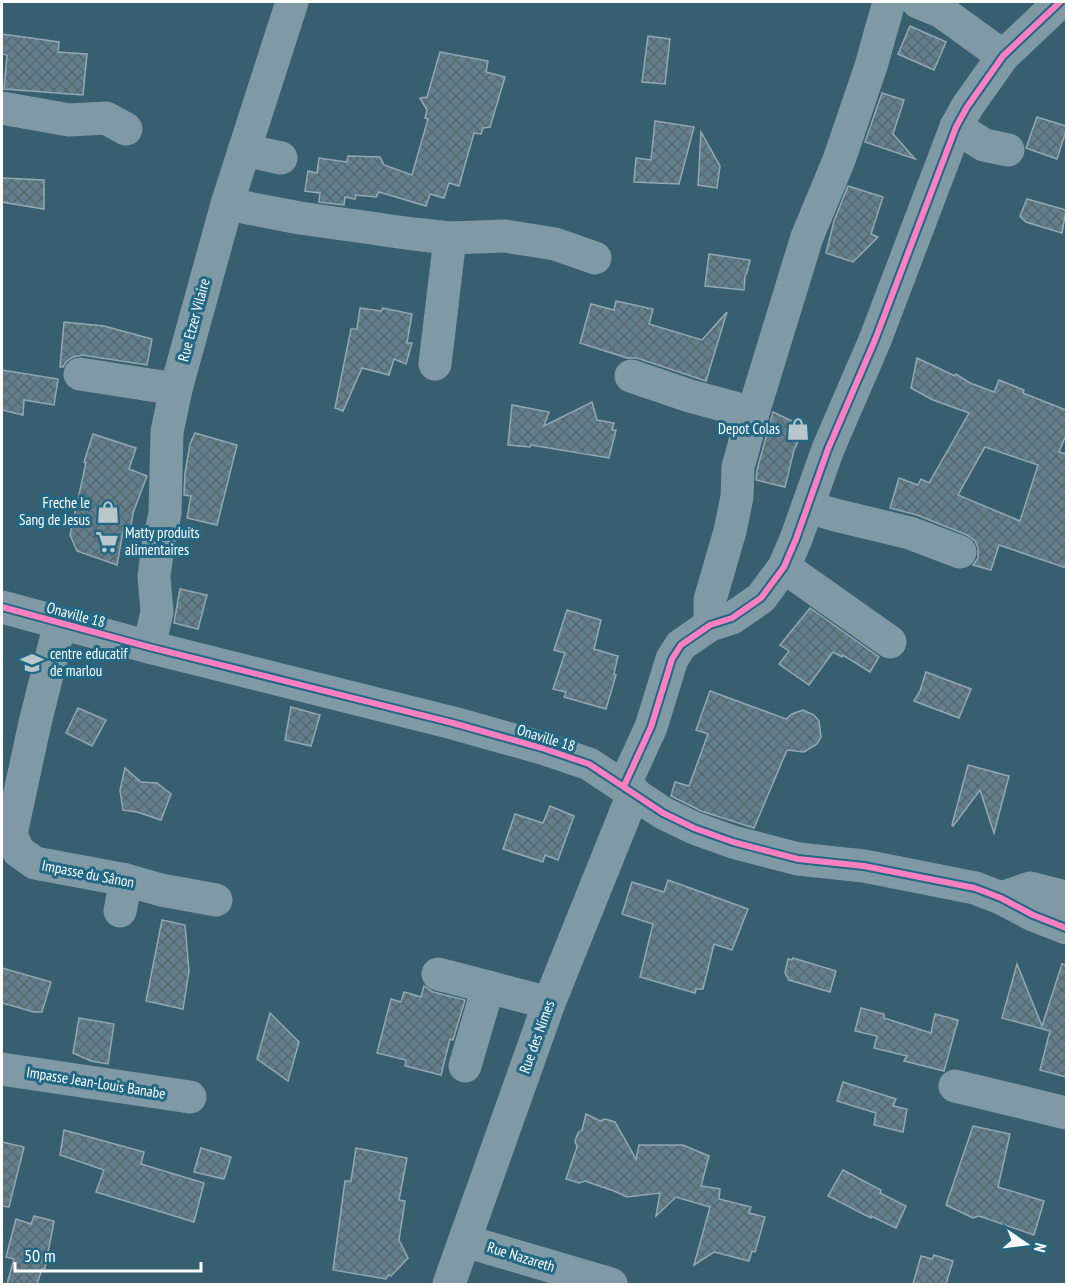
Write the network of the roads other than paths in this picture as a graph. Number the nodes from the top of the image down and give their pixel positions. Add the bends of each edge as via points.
1 (292, 2) edge
2 (889, 2) edge
3 (918, 2) edge
4 (1060, 2) edge
5 (1003, 56) junction
6 (2, 108) edge
7 (956, 127) junction
8 (126, 129) dead end
9 (244, 150) junction
10 (1008, 150) dead end
11 (281, 158) dead end
12 (227, 204) junction
13 (450, 238) junction
14 (595, 258) dead end
15 (435, 364) dead end
16 (80, 374) dead end
17 (630, 376) dead end
18 (176, 389) junction
19 (753, 413) junction
20 (808, 507) junction
21 (960, 552) dead end
22 (784, 567) junction
23 (2, 607) edge
24 (60, 622) junction
25 (710, 625) junction
26 (890, 642) dead end
27 (149, 648) junction
28 (629, 789) junction
29 (1066, 897) edge
30 (1001, 898) junction
31 (216, 900) dead end
32 (1066, 928) edge
33 (438, 974) dead end
34 (488, 987) junction
35 (549, 1003) junction
36 (465, 1066) dead end
37 (2, 1069) edge
38 (955, 1086) dead end
39 (190, 1097) dead end
40 (1066, 1113) edge
41 (465, 1240) junction
42 (449, 1284) edge
43 (611, 1284) edge

1 - 9 street, Rue Etzer Vilaire
2 - 19 street via 871,66 807,237
3 - 5 street via 942,12
4 - 5 street, Rue des Nimes
5 - 7 street, Rue des Nimes
6 - 8 street via 69,120 106,118
7 - 10 street via 984,145
7 - 20 street, Rue des Nimes
9 - 11 street
9 - 12 street, Rue Etzer Vilaire
12 - 13 street
12 - 18 street, Rue Etzer Vilaire
13 - 14 street via 506,236 555,244
13 - 15 street
16 - 18 street
17 - 19 street
18 - 27 street, Rue Etzer Vilaire via 167,432 165,514 154,576 157,612
19 - 25 street via 738,467 730,531 710,600
20 - 21 street via 910,533
20 - 22 street, Rue des Nimes
22 - 25 street, Rue des Nimes via 761,598 732,618
22 - 26 street
23 - 24 street, Onaville 18
24 - 27 street, Onaville 18
24 - 31 street, Impasse du Sânon via 11,834 18,851 35,863 123,895 161,890
25 - 28 street, Rue des Nimes via 681,645 672,659
27 - 28 street, Onaville 18 via 542,748 589,764
28 - 30 street, Onaville 18 via 663,813 733,842 798,859 939,880
28 - 35 street, Rue des Nimes
29 - 30 street via 1030,888
30 - 32 street, Onaville 18
33 - 34 street
34 - 35 street
34 - 36 street
35 - 41 street, Rue des Nimes
37 - 39 street, Impasse Jean-Louis Banabe
38 - 40 street
41 - 42 street, Rue des Nimes
41 - 43 street, Rue Nazareth

